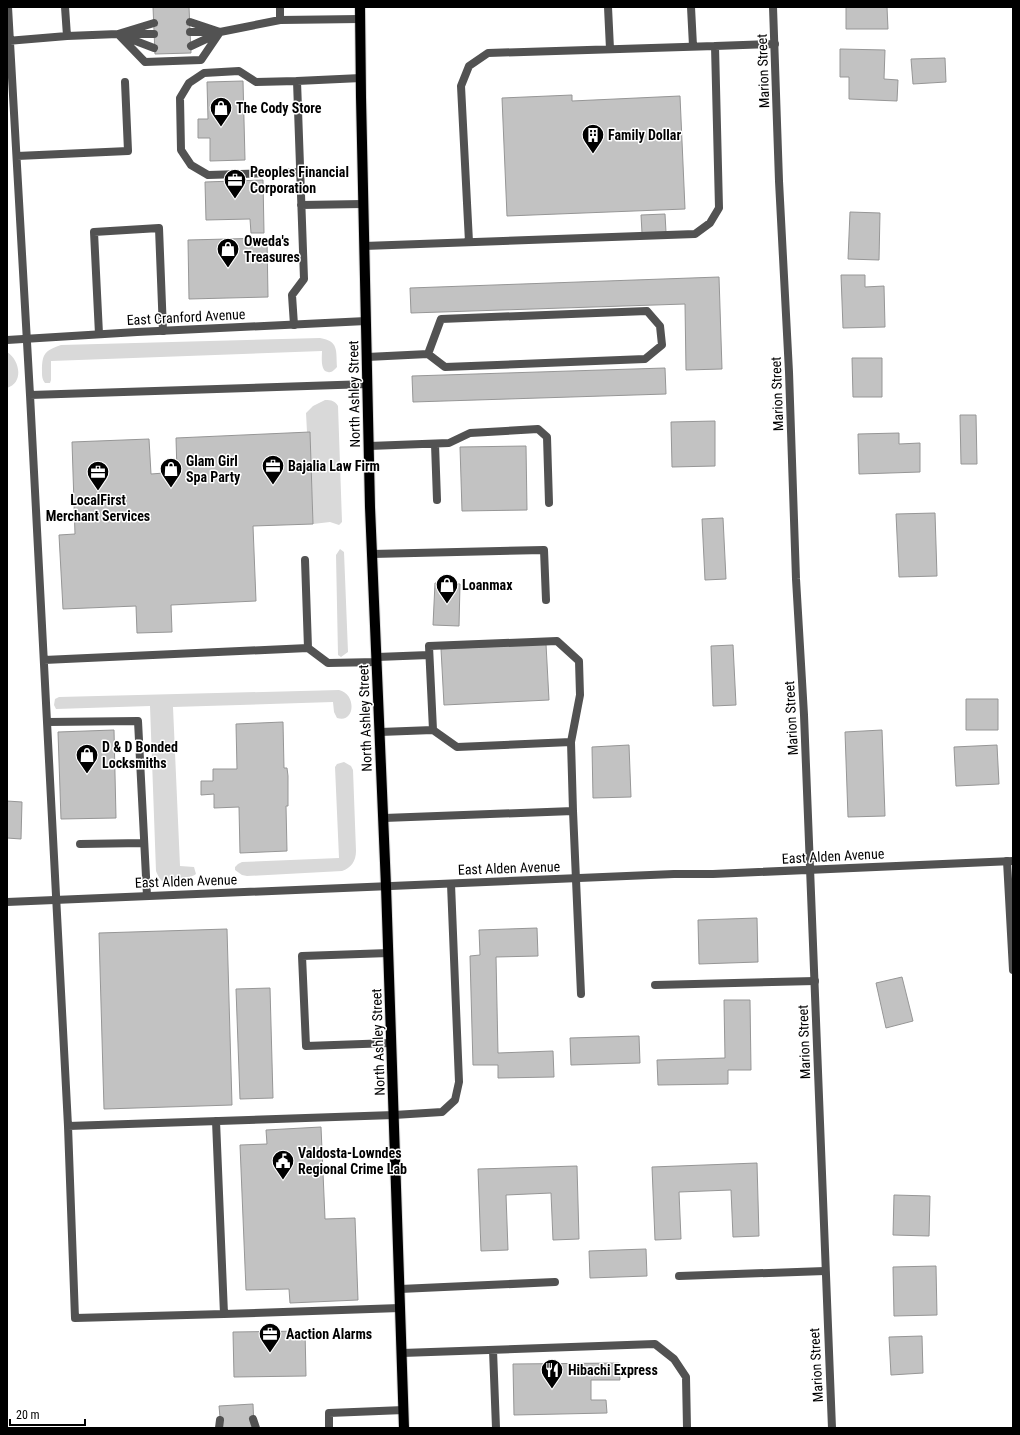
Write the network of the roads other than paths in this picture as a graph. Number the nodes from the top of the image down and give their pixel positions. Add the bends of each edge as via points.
1 (8, 7) edge
2 (65, 7) edge
3 (280, 7) edge
4 (360, 7) edge
5 (608, 7) edge
6 (692, 7) edge
7 (773, 7) edge
8 (360, 19) junction
9 (280, 20) junction
10 (190, 22) dead end
11 (154, 23) dead end
12 (190, 32) dead end
13 (220, 32) junction
14 (118, 34) junction
15 (154, 34) dead end
16 (67, 36) junction
17 (9, 41) edge
18 (775, 44) junction
19 (191, 46) dead end
20 (693, 46) junction
21 (715, 46) junction
22 (154, 48) dead end
23 (610, 49) junction
24 (361, 78) junction
25 (297, 81) junction
26 (125, 82) dead end
27 (17, 156) junction
28 (300, 172) junction
29 (364, 204) junction
30 (301, 205) junction
31 (469, 242) junction
32 (364, 246) junction
33 (366, 321) junction
34 (294, 324) junction
35 (163, 331) junction
36 (99, 334) junction
37 (7, 340) edge
38 (26, 340) junction
39 (428, 354) junction
40 (367, 357) junction
41 (368, 384) junction
42 (30, 395) junction
43 (435, 444) junction
44 (369, 446) junction
45 (437, 500) dead end
46 (550, 503) dead end
47 (372, 554) junction
48 (305, 560) dead end
49 (546, 600) dead end
50 (308, 648) junction
51 (429, 655) junction
52 (377, 659) junction
53 (44, 660) junction
54 (48, 722) junction
55 (434, 730) junction
56 (380, 732) junction
57 (571, 742) junction
58 (573, 811) junction
59 (384, 818) junction
60 (144, 843) junction
61 (80, 844) dead end
62 (1010, 861) edge
63 (809, 871) junction
64 (576, 878) junction
65 (451, 884) junction
66 (386, 886) junction
67 (147, 896) junction
68 (56, 900) junction
69 (7, 902) edge
70 (389, 953) junction
71 (1013, 970) edge
72 (814, 980) junction
73 (655, 985) dead end
74 (581, 994) dead end
75 (392, 1042) junction
76 (394, 1115) junction
77 (216, 1121) junction
78 (68, 1126) junction
79 (825, 1271) junction
80 (680, 1276) dead end
81 (555, 1282) dead end
82 (400, 1289) junction
83 (400, 1308) junction
84 (224, 1314) junction
85 (493, 1350) junction
86 (402, 1353) junction
87 (404, 1410) junction
88 (253, 1419) dead end
89 (256, 1428) edge
90 (330, 1428) edge
91 (404, 1428) edge
92 (496, 1428) edge
93 (687, 1428) edge
94 (832, 1428) edge

1 - 17 street
2 - 16 street
3 - 9 street
4 - 8 main road, North Ashley Street
5 - 23 street
6 - 20 street
7 - 18 street, Marion Street
8 - 9 street
8 - 24 main road, North Ashley Street
9 - 13 street
10 - 13 street
11 - 14 street
12 - 13 street
13 - 14 street via 201,60 145,62
13 - 19 street
14 - 15 street
14 - 16 street
14 - 22 street
16 - 17 street
17 - 27 street
18 - 21 street
18 - 63 street, Marion Street
20 - 21 street
20 - 23 street
21 - 31 street via 719,208 710,222 695,234
23 - 31 street via 488,53 469,66 461,86
24 - 25 street
24 - 29 main road, North Ashley Street
25 - 28 street
25 - 28 street via 256,82 239,71 204,73 189,83 180,98 181,150 191,165 208,176
26 - 27 street via 128,150
27 - 38 street
28 - 30 street
29 - 30 street
29 - 32 main road, North Ashley Street
30 - 34 street via 304,279 292,294
31 - 32 street
32 - 33 main road, North Ashley Street
33 - 34 street, East Cranford Avenue
33 - 40 main road, North Ashley Street
34 - 35 street, East Cranford Avenue
35 - 36 street, East Cranford Avenue
35 - 36 street via 159,228 94,232
36 - 38 street, East Cranford Avenue
37 - 38 street, East Cranford Avenue
38 - 42 street
39 - 39 street via 445,367 645,360 662,345 660,326 647,311 441,319
39 - 40 street
40 - 41 main road, North Ashley Street
41 - 42 street
41 - 44 main road, North Ashley Street
42 - 53 street
43 - 44 street
43 - 45 street
43 - 46 street via 449,443 470,433 538,429 547,437
44 - 47 main road, North Ashley Street
47 - 49 street via 544,550
47 - 52 main road, North Ashley Street
48 - 50 street
50 - 52 street via 328,663
50 - 53 street
51 - 52 street
51 - 55 street
51 - 57 street via 429,646 557,641 579,661 580,695
52 - 56 main road, North Ashley Street
53 - 54 street
54 - 60 street via 138,721
54 - 68 street
55 - 56 street
55 - 57 street via 457,747
56 - 59 main road, North Ashley Street
57 - 58 street
58 - 59 street
58 - 64 street
59 - 66 main road, North Ashley Street
60 - 61 street
60 - 67 street
62 - 63 street, East Alden Avenue
62 - 71 street
63 - 64 street, East Alden Avenue
63 - 72 street, Marion Street
64 - 65 street, East Alden Avenue
64 - 74 street
65 - 66 street, East Alden Avenue
65 - 76 street via 459,1082 455,1100 442,1112
66 - 67 street, East Alden Avenue
66 - 70 main road, North Ashley Street
67 - 68 street, East Alden Avenue
68 - 69 street, East Alden Avenue
68 - 78 street
70 - 75 main road, North Ashley Street
70 - 75 street via 302,956 306,1046
72 - 73 street
72 - 79 street, Marion Street
75 - 76 main road, North Ashley Street
76 - 77 street
76 - 82 main road, North Ashley Street
77 - 78 street
77 - 84 street
78 - 84 street via 76,1318
79 - 80 street
79 - 94 street, Marion Street
81 - 82 street
82 - 83 main road, North Ashley Street
83 - 84 street
83 - 86 main road, North Ashley Street
85 - 86 street
85 - 92 street
85 - 93 street via 655,1344 674,1359 686,1377
86 - 87 main road, North Ashley Street
87 - 90 street via 329,1413
87 - 91 main road, North Ashley Street
88 - 89 street

